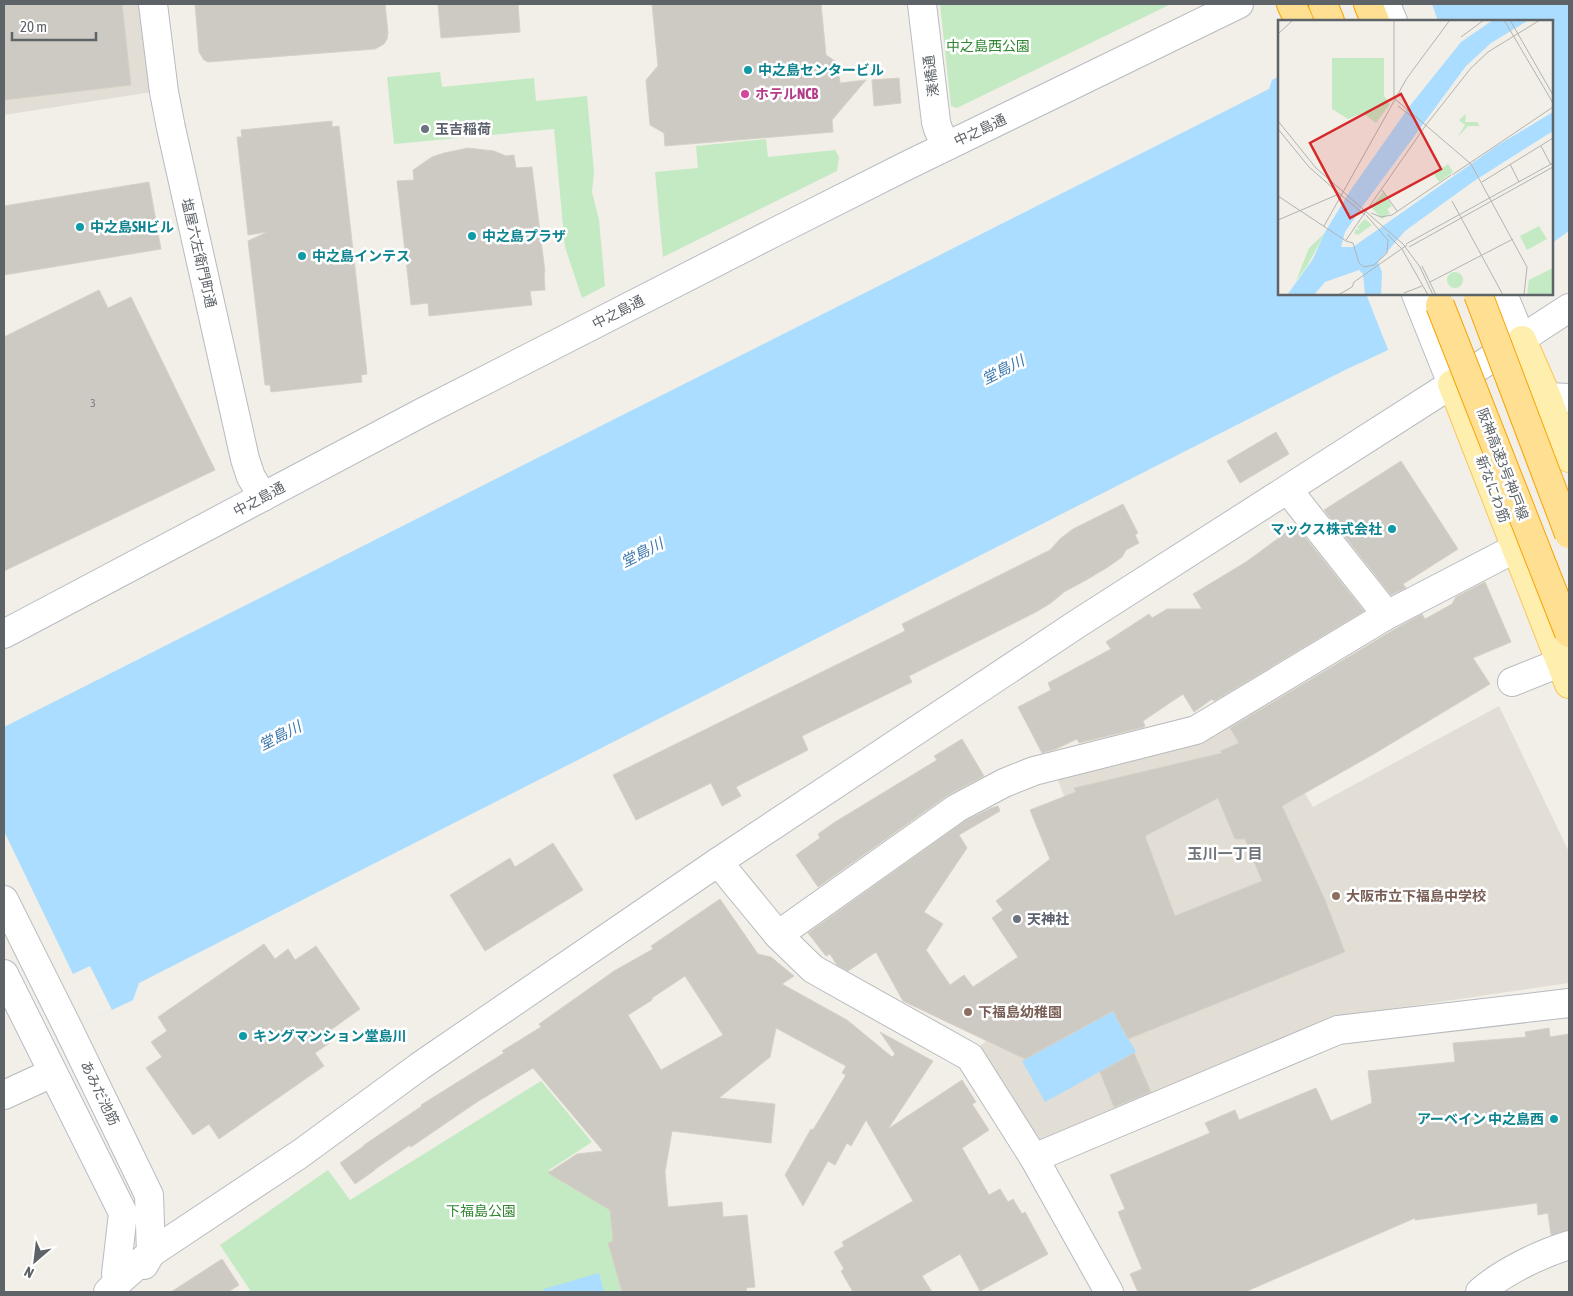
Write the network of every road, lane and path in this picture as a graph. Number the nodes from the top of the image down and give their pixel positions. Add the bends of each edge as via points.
1 (153, 4) edge
2 (922, 4) edge
3 (1239, 4) edge
4 (1291, 4) edge
5 (1300, 4) edge
6 (1323, 4) edge
7 (1368, 4) edge
8 (1386, 4) edge
9 (1299, 20) edge
10 (1307, 20) edge
11 (1330, 20) edge
12 (1375, 20) edge
13 (1393, 20) edge
14 (946, 146) junction
15 (1416, 295) edge
16 (1478, 295) edge
17 (1437, 298) edge
18 (1505, 298) edge
19 (1569, 308) edge
20 (1522, 340) junction
21 (1452, 384) junction
22 (1558, 398) edge
23 (1569, 458) edge
24 (1288, 490) junction
25 (263, 497) junction
26 (1569, 534) edge
27 (1516, 548) junction
28 (1387, 615) junction
29 (1569, 633) edge
30 (4, 634) edge
31 (1565, 673) edge
32 (1512, 682) dead end
33 (718, 862) junction
34 (4, 900) edge
35 (778, 935) junction
36 (4, 974) edge
37 (1569, 1003) edge
38 (52, 1074) junction
39 (4, 1095) edge
40 (1034, 1158) junction
41 (146, 1188) junction
42 (1569, 1245) edge
43 (151, 1253) junction
44 (115, 1288) edge
45 (87, 1292) edge
46 (1109, 1292) edge
47 (1480, 1292) edge

1 - 25 street, 塩屋六左衛門町通 via 164,92 184,188 245,459
2 - 14 street, 湊橋通 via 936,122
3 - 14 street, 中之島通
4 - 9 highway
5 - 10 street
6 - 11 highway
7 - 12 highway
8 - 13 street
14 - 25 street, 中之島通 via 438,404
15 - 21 street, 新なにわ筋
16 - 26 highway, bridge
17 - 29 highway, 阪神高速3号神戸線, bridge
18 - 20 street
19 - 20 street
20 - 21 street
20 - 22 main road
21 - 24 street
21 - 27 main road, 新なにわ筋
22 - 23 main road
24 - 28 street
24 - 33 street via 1080,622
25 - 30 street, 中之島通
27 - 28 street
27 - 31 main road, 新なにわ筋
28 - 35 street via 1196,730 1034,771 987,791 957,808
31 - 32 street
33 - 35 street
33 - 43 street via 420,1066 300,1154
34 - 41 street, あみだ池筋
35 - 40 street via 812,969 970,1057
36 - 38 street
37 - 40 street via 1338,1030
38 - 39 street
38 - 44 street via 123,1213
40 - 46 street
41 - 43 street, あみだ池筋
41 - 44 street via 139,1228
42 - 47 street via 1548,1251
43 - 44 street via 138,1256
44 - 45 street

